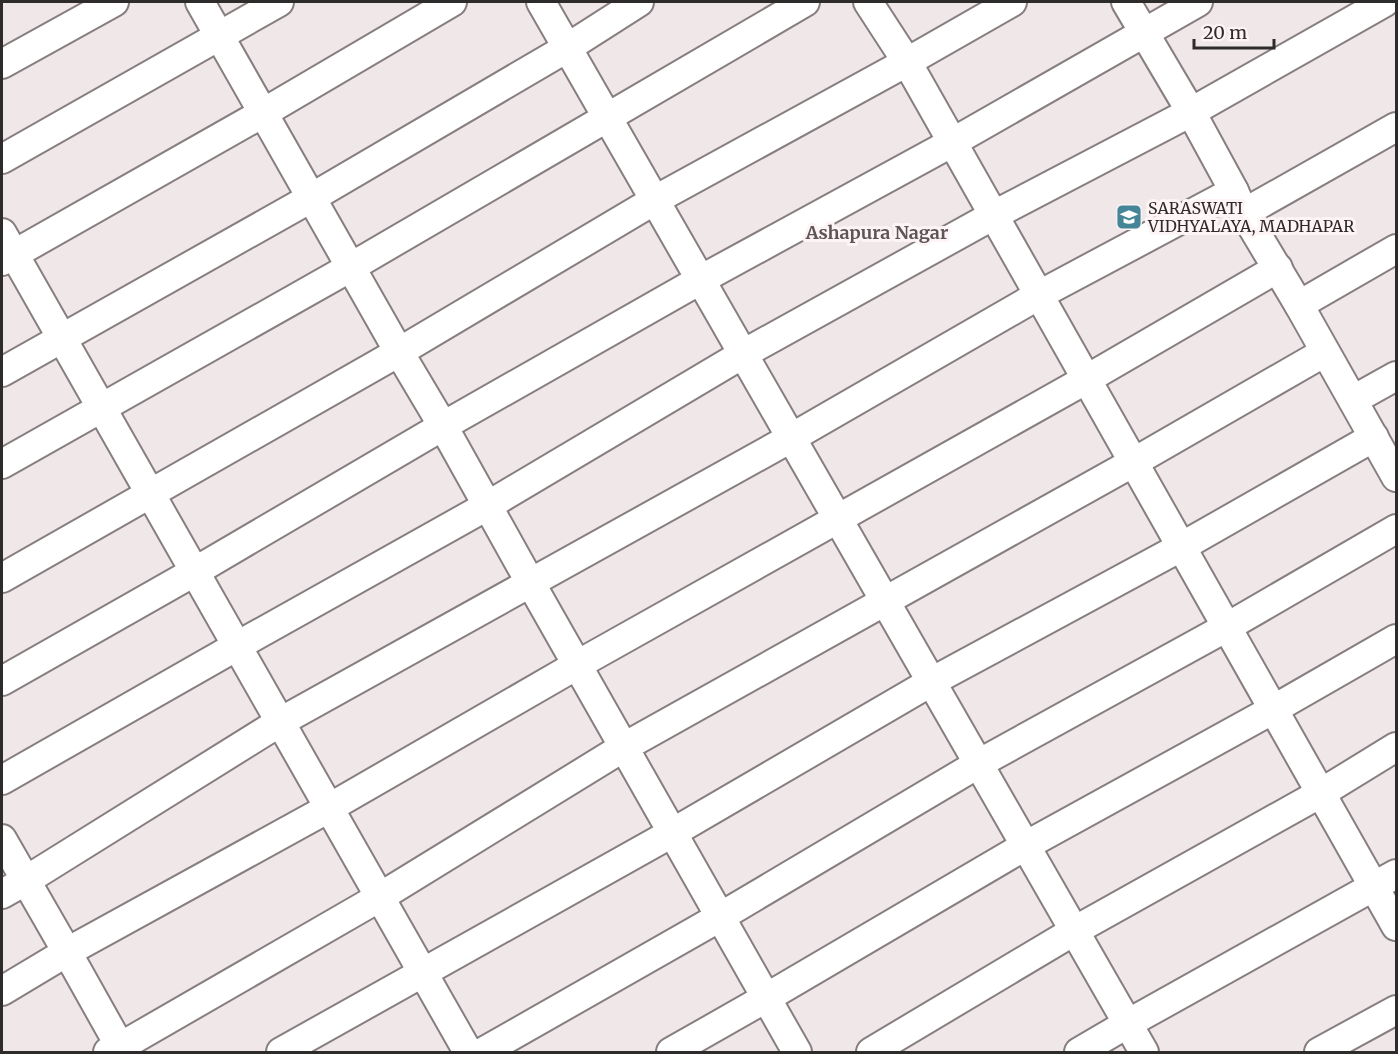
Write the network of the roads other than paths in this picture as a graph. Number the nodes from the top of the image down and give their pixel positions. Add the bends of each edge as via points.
1 (114, 2) edge
2 (200, 2) edge
3 (279, 2) edge
4 (453, 2) edge
5 (541, 2) edge
6 (639, 2) edge
7 (806, 2) edge
8 (868, 2) edge
9 (1012, 2) edge
10 (1126, 2) edge
11 (1198, 2) edge
12 (1385, 2) edge
13 (1144, 33) junction
14 (220, 36) junction
15 (567, 48) junction
16 (907, 62) junction
17 (2, 64) edge
18 (1191, 112) junction
19 (263, 113) junction
20 (607, 117) junction
21 (1396, 127) edge
22 (953, 142) junction
23 (2, 159) edge
24 (311, 198) junction
25 (655, 200) junction
26 (1239, 202) junction
27 (994, 215) junction
28 (5, 249) edge
29 (1396, 249) edge
30 (351, 267) junction
31 (1278, 268) junction
32 (700, 280) junction
33 (1039, 295) junction
34 (1299, 305) junction
35 (61, 338) junction
36 (399, 352) junction
37 (1325, 352) junction
38 (743, 354) junction
39 (2, 372) edge
40 (1396, 376) edge
41 (1087, 379) junction
42 (1353, 400) junction
43 (101, 408) junction
44 (443, 426) junction
45 (1374, 437) junction
46 (791, 438) junction
47 (1134, 462) junction
48 (2, 464) edge
49 (1396, 477) edge
50 (150, 494) junction
51 (487, 506) junction
52 (837, 519) junction
53 (1396, 529) edge
54 (1181, 547) junction
55 (194, 572) junction
56 (2, 578) edge
57 (530, 582) junction
58 (884, 601) junction
59 (1227, 627) junction
60 (1396, 639) edge
61 (237, 646) junction
62 (577, 665) junction
63 (2, 681) edge
64 (931, 682) junction
65 (1274, 710) junction
66 (280, 722) junction
67 (624, 747) junction
68 (1396, 747) edge
69 (978, 764) junction
70 (2, 780) edge
71 (1321, 793) junction
72 (329, 808) junction
73 (672, 833) junction
74 (2, 839) edge
75 (1025, 846) junction
76 (1385, 880) edge
77 (13, 888) edge
78 (380, 897) junction
79 (720, 917) junction
80 (1396, 926) edge
81 (1074, 931) junction
82 (67, 952) junction
83 (423, 973) junction
84 (2, 991) edge
85 (766, 998) junction
86 (1396, 1010) edge
87 (1127, 1024) junction
88 (117, 1051) edge
89 (280, 1053) edge
90 (468, 1053) edge
91 (483, 1053) edge
92 (671, 1053) edge
93 (798, 1053) edge
94 (871, 1053) edge
95 (1079, 1053) edge
96 (1143, 1053) edge
97 (1319, 1053) edge

1 - 17 street
2 - 14 street
3 - 14 street
4 - 19 street
5 - 15 street
6 - 15 street
7 - 20 street
8 - 16 street
9 - 16 street
10 - 13 street
11 - 13 street
12 - 18 street
13 - 18 street
13 - 22 street
14 - 19 street
14 - 23 street
15 - 20 street
15 - 24 street
16 - 22 street
16 - 25 street
18 - 26 street
18 - 27 street
19 - 24 street
19 - 28 street
20 - 25 street
20 - 30 street
21 - 26 street
22 - 27 street
22 - 32 street
24 - 30 street
24 - 35 street
25 - 32 street
25 - 36 street
26 - 31 street
26 - 33 street
27 - 33 street
27 - 38 street
28 - 35 street
29 - 34 street
30 - 36 street
30 - 43 street
31 - 34 street
31 - 41 street
32 - 38 street
32 - 44 street
33 - 41 street
33 - 46 street
34 - 37 street
35 - 39 street
35 - 43 street
36 - 44 street
36 - 50 street
37 - 42 street
37 - 47 street
38 - 46 street
38 - 51 street
40 - 42 street
41 - 47 street
41 - 52 street
42 - 45 street
43 - 48 street
43 - 50 street
44 - 51 street
44 - 55 street
45 - 49 street
45 - 54 street
46 - 52 street
46 - 57 street
47 - 54 street
47 - 58 street
50 - 55 street
50 - 56 street
51 - 57 street
51 - 61 street
52 - 58 street
52 - 62 street
53 - 59 street
54 - 59 street
54 - 64 street
55 - 61 street
55 - 63 street
57 - 62 street
57 - 66 street
58 - 64 street
58 - 67 street
59 - 65 street
59 - 69 street
60 - 65 street
61 - 66 street
61 - 70 street
62 - 67 street
62 - 72 street
64 - 69 street
64 - 73 street
65 - 71 street
65 - 75 street
66 - 72 street
66 - 77 street
67 - 73 street
67 - 78 street
68 - 71 street
69 - 75 street
69 - 79 street
71 - 76 street
71 - 81 street
72 - 78 street
72 - 82 street
73 - 79 street
73 - 83 street
74 - 77 street
75 - 81 street
75 - 85 street
76 - 80 street
76 - 87 street
77 - 82 street
78 - 83 street
78 - 88 street
79 - 85 street
79 - 91 street
81 - 87 street
81 - 94 street
82 - 84 street
82 - 88 street
83 - 89 street
83 - 90 street
85 - 92 street
85 - 93 street
86 - 97 street
87 - 95 street
87 - 96 street

